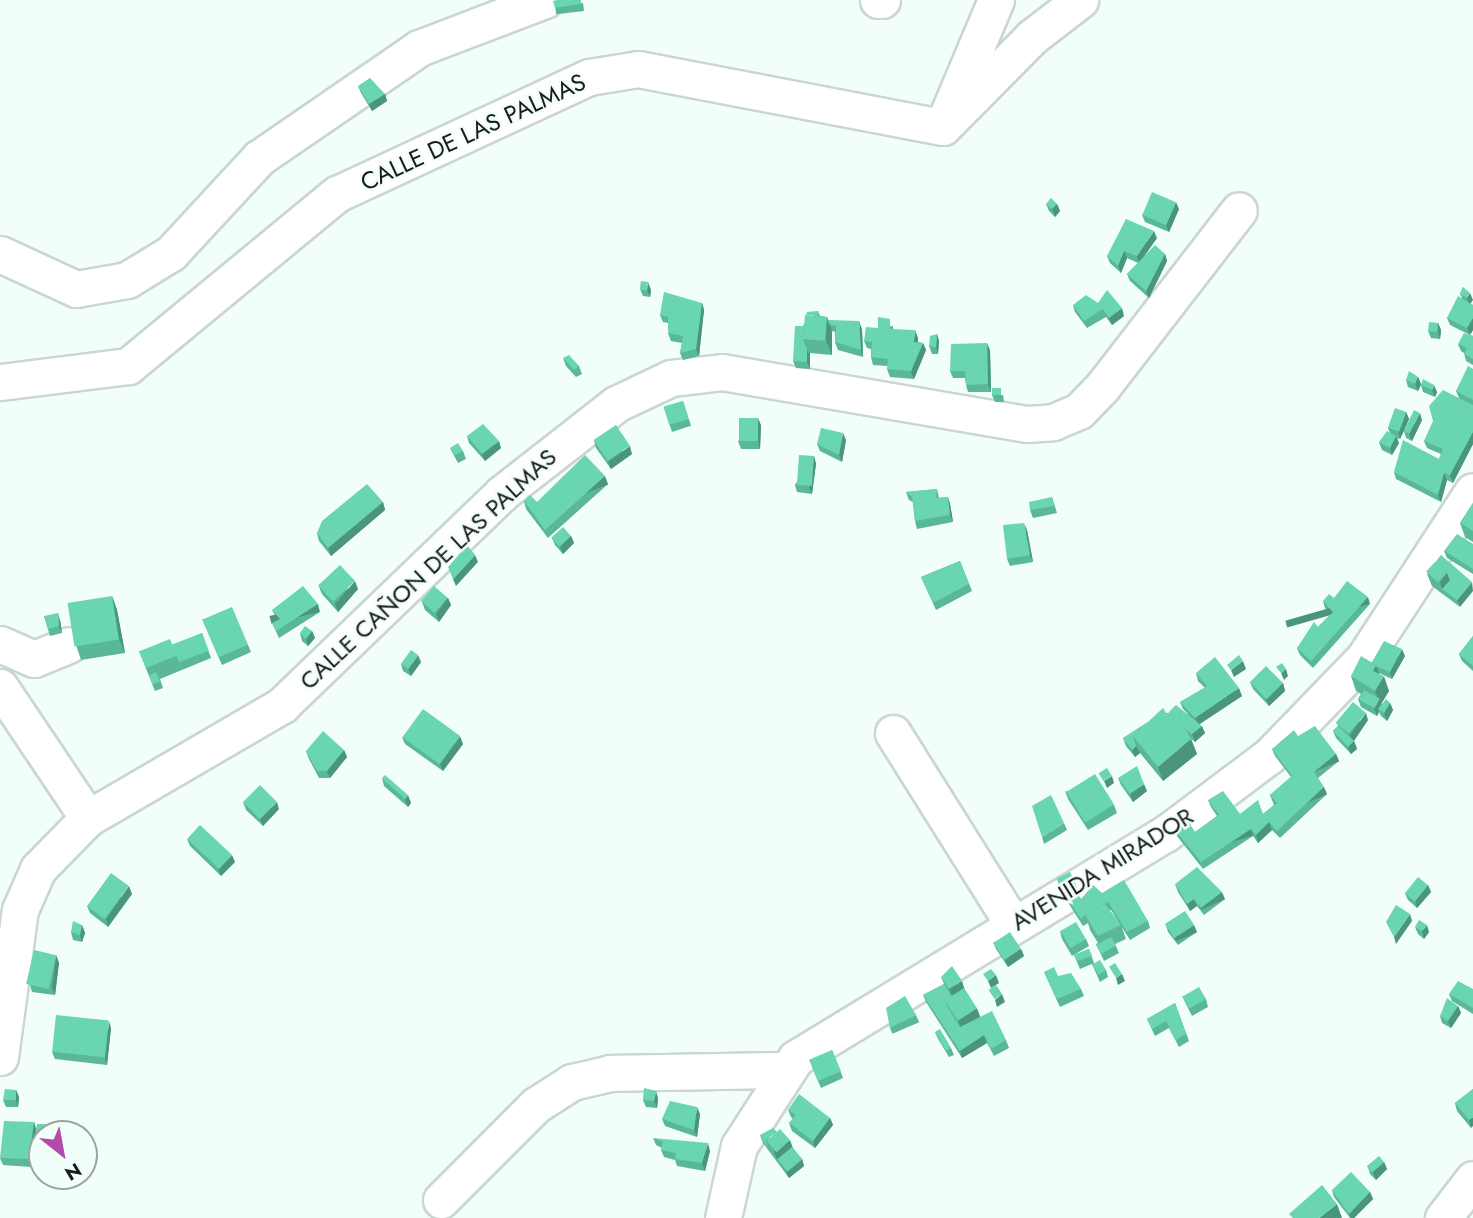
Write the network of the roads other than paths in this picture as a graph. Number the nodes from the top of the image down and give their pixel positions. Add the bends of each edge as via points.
1 (545, 0) edge
2 (996, 0) edge
3 (1080, 0) edge
4 (943, 127) junction
5 (1239, 210) dead end
6 (0, 254) edge
7 (0, 382) edge
8 (1473, 491) edge
9 (0, 644) edge
10 (68, 645) dead end
11 (2, 690) edge
12 (893, 733) dead end
13 (88, 818) junction
14 (1013, 924) junction
15 (0, 1057) edge
16 (787, 1070) junction
17 (1473, 1178) edge
18 (441, 1200) dead end
19 (723, 1218) edge
20 (1443, 1218) edge

1 - 6 street via 408,56 259,158 171,253 127,280 76,289
2 - 4 street
3 - 4 street via 1032,37
4 - 7 street, CALLE DE LAS PALMAS via 638,69 589,77 337,194 156,349 128,366
5 - 13 street, CALLE CAÑON DE LAS PALMAS via 1103,386 1079,411 1054,422 1027,424 722,372 671,378 616,404 500,494 282,705
8 - 14 street, AVENIDA MIRADOR via 1364,658 1296,731 1165,834
9 - 10 street via 34,659
11 - 13 street
12 - 14 street
13 - 15 street, CALLE CAÑON DE LAS PALMAS via 38,869 20,910
14 - 16 street, AVENIDA MIRADOR
16 - 18 street via 610,1073 572,1082 536,1105
16 - 19 street, AVENIDA MIRADOR via 739,1146
17 - 20 street

